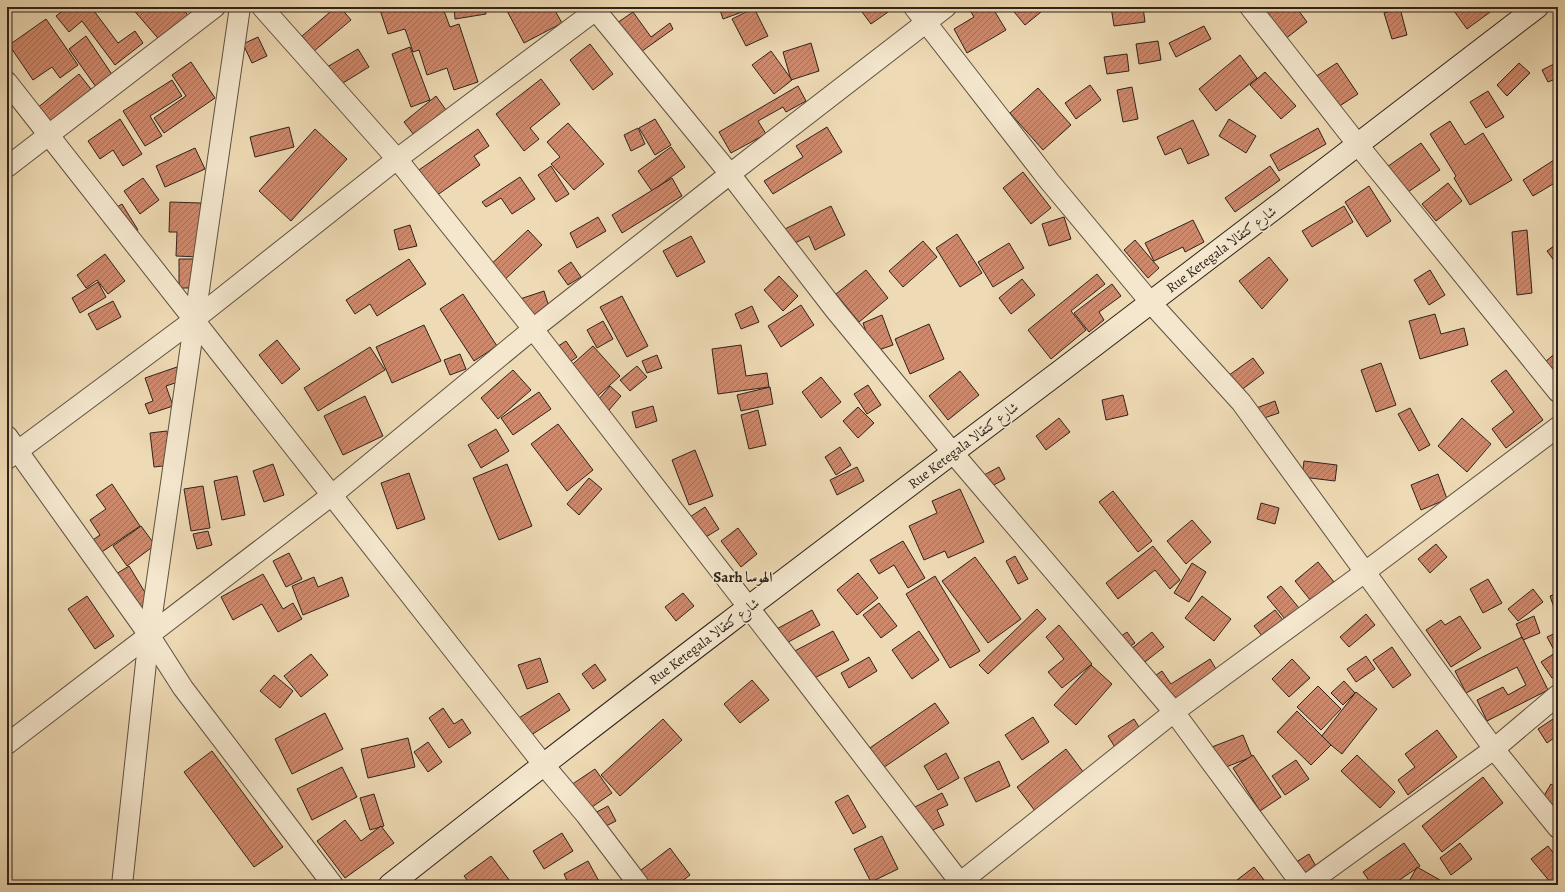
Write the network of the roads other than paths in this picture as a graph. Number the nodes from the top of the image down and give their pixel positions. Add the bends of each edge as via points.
1 (215, 7) edge
2 (240, 7) edge
3 (262, 7) edge
4 (914, 7) edge
5 (946, 7) edge
6 (1250, 7) edge
7 (1537, 7) edge
8 (596, 8) edge
9 (926, 24) junction
10 (7, 82) edge
11 (48, 135) junction
12 (1358, 144) junction
13 (397, 159) junction
14 (7, 167) edge
15 (730, 174) junction
16 (1151, 303) junction
17 (194, 319) junction
18 (533, 329) junction
19 (1558, 392) edge
20 (1558, 427) edge
21 (11, 449) edge
22 (953, 453) junction
23 (332, 495) junction
24 (1365, 572) junction
25 (748, 607) junction
26 (149, 635) junction
27 (1558, 695) edge
28 (1174, 712) junction
29 (7, 744) edge
30 (1494, 749) junction
31 (543, 764) junction
32 (1558, 828) edge
33 (960, 884) edge
34 (122, 885) edge
35 (333, 885) edge
36 (390, 885) edge
37 (639, 885) edge
38 (1302, 885) edge
39 (1306, 885) edge

1 - 11 street
2 - 17 street
3 - 13 street
4 - 9 street
5 - 9 street
6 - 12 street
7 - 12 street, Rue Ketegala شارع كتقالا
8 - 13 street
8 - 15 street
9 - 15 street
9 - 16 street via 1050,182
10 - 11 street
11 - 14 street
11 - 17 street
12 - 16 street, Rue Ketegala شارع كتقالا
12 - 19 street
13 - 17 street
13 - 18 street
15 - 18 street
15 - 22 street via 836,310
16 - 22 street, Rue Ketegala شارع كتقالا
16 - 24 street via 1241,402
17 - 21 street
17 - 23 street
17 - 26 street
18 - 23 street
18 - 25 street
20 - 24 street
21 - 26 street
22 - 25 street, Rue Ketegala شارع كتقالا
22 - 28 street
23 - 26 street
23 - 31 street
24 - 28 street
24 - 30 street
25 - 31 street, Rue Ketegala شارع كتقالا
25 - 33 street
26 - 29 street
26 - 34 street
26 - 35 street via 183,688
27 - 30 street
28 - 33 street
28 - 38 street
30 - 32 street
30 - 39 street
31 - 36 street, Rue Ketegala شارع كتقالا
31 - 37 street

